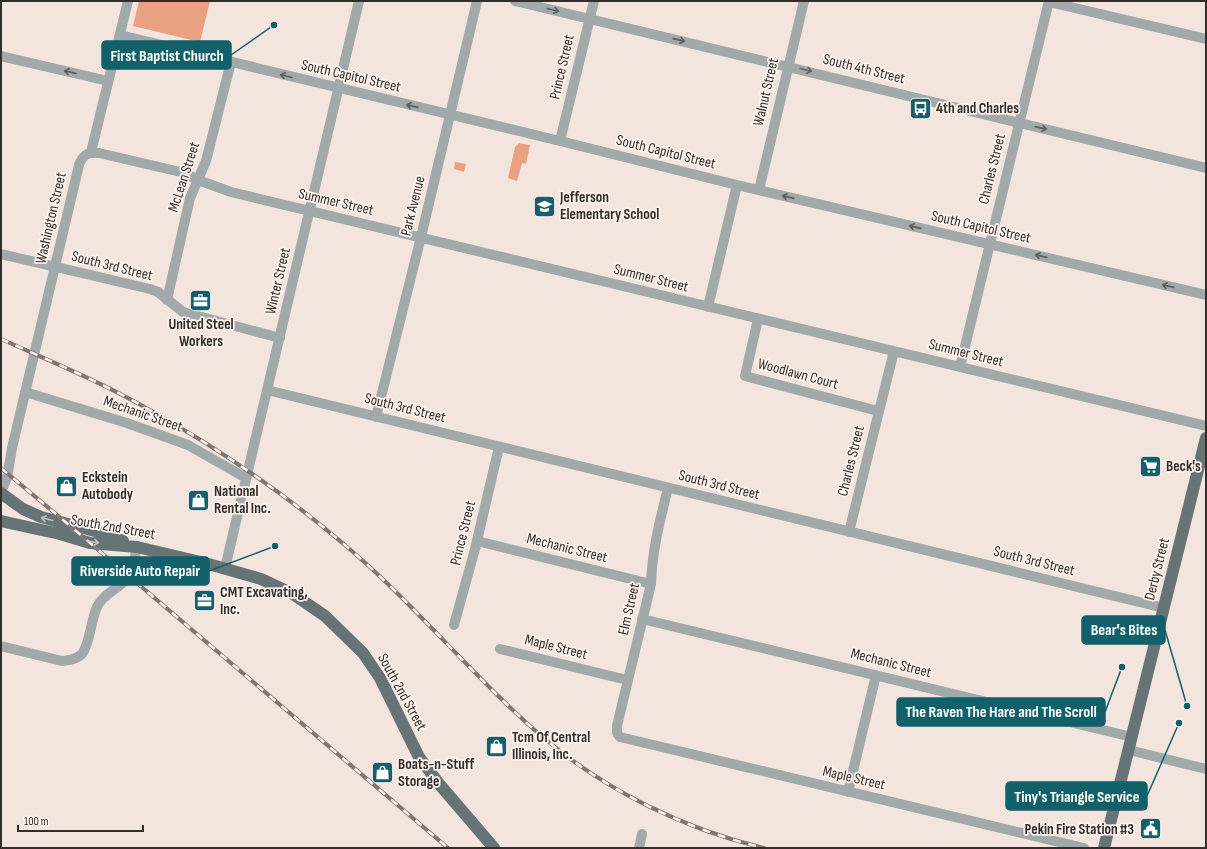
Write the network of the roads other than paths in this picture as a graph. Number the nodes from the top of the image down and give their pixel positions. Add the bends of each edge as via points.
1 (128, 1) edge
2 (360, 1) edge
3 (477, 1) edge
4 (515, 1) edge
5 (594, 1) edge
6 (804, 1) edge
7 (1049, 1) edge
8 (589, 19) junction
9 (120, 35) junction
10 (1206, 39) edge
11 (1, 56) edge
12 (231, 62) junction
13 (788, 66) junction
14 (108, 81) junction
15 (339, 89) junction
16 (450, 115) junction
17 (1019, 123) junction
18 (560, 141) junction
19 (91, 152) junction
20 (1206, 168) edge
21 (198, 180) junction
22 (737, 185) junction
23 (759, 190) junction
24 (310, 211) junction
25 (421, 237) junction
26 (989, 244) junction
27 (1, 254) edge
28 (56, 267) junction
29 (1206, 295) edge
30 (167, 300) junction
31 (708, 307) junction
32 (758, 319) junction
33 (280, 338) junction
34 (894, 351) junction
35 (960, 367) junction
36 (267, 390) junction
37 (25, 392) junction
38 (878, 411) junction
39 (376, 417) junction
40 (1206, 426) edge
41 (1206, 438) edge
42 (499, 447) junction
43 (12, 448) junction
44 (1, 471) edge
45 (246, 478) junction
46 (668, 488) junction
47 (1, 492) edge
48 (1, 521) edge
49 (849, 532) junction
50 (477, 541) junction
51 (137, 547) junction
52 (225, 568) junction
53 (651, 584) junction
54 (1164, 608) junction
55 (642, 619) junction
56 (454, 625) dead end
57 (1, 646) edge
58 (500, 649) dead end
59 (876, 675) junction
60 (627, 680) junction
61 (618, 735) joint
62 (1132, 737) junction
63 (1129, 750) junction
64 (1206, 769) edge
65 (848, 792) junction
66 (642, 834) dead end
67 (494, 848) edge
68 (639, 848) edge
69 (1084, 848) edge
70 (1104, 848) edge

1 - 9 street, Washington Street
2 - 15 street, Winter Street
3 - 16 street, Park Avenue
4 -> 8 street, South 4th Street
5 - 8 street, Prince Street
6 - 13 street, Walnut Street
7 - 10 street
7 - 17 street, Charles Street
8 -> 13 street, South 4th Street
8 - 18 street, Prince Street
9 - 12 street, South Capitol Street
9 - 14 street, Washington Street
14 -> 11 street
15 -> 12 street, South Capitol Street
12 - 21 street, McLean Street via 206,161
13 -> 17 street, South 4th Street
13 - 23 street, Walnut Street
14 - 19 street, Washington Street
16 -> 15 street, South Capitol Street
15 - 24 street, Winter Street
16 - 18 street, South Capitol Street
16 - 25 street, Park Avenue
17 -> 20 street, South 4th Street
17 - 26 street, Charles Street
18 - 22 street, South Capitol Street
19 - 21 street, Summer Street via 185,173
19 - 28 street, Washington Street via 82,157 79,165
21 - 24 street, Summer Street via 231,192
21 - 30 street, McLean Street via 190,198
22 - 23 street, South Capitol Street
22 - 31 street
26 -> 23 street, South Capitol Street
24 - 25 street, Summer Street
24 - 33 street, Winter Street
25 - 31 street, Summer Street
25 - 39 street, Park Avenue
29 -> 26 street, South Capitol Street
26 - 35 street, Charles Street
27 - 28 street, South 3rd Street
28 - 30 street, South 3rd Street via 158,292
28 - 37 street, Washington Street
30 - 33 street, South 3rd Street via 183,312
31 - 32 street, Summer Street
32 - 34 street, Summer Street
32 - 38 street, Woodlawn Court via 745,376
33 - 36 street, Winter Street
34 - 35 street, Summer Street
34 - 38 street, Charles Street
35 - 40 street, Summer Street
36 - 39 street, South 3rd Street
36 - 45 street, Winter Street
37 - 43 street, Washington Street
37 - 45 street, Mechanic Street via 127,423 188,445
38 - 49 street, Charles Street
39 - 42 street, South 3rd Street
41 - 54 main road, Derby Street
42 - 46 street, South 3rd Street
42 - 50 street, Prince Street
43 - 44 street, Washington Street
43 - 47 street, Washington Street via 7,478
45 - 52 street, Winter Street
46 - 49 street, South 3rd Street
46 - 53 street, Elm Street via 656,536
51 -> 47 main road via 95,531 41,518 23,509
48 -> 51 main road, South 2nd Street via 90,543
49 - 54 street, South 3rd Street
50 - 53 street, Mechanic Street
50 - 56 street, Prince Street
51 - 52 main road, South 2nd Street
51 - 57 street via 128,576 104,596 96,607 81,655 75,659 62,661
52 - 67 main road, South 2nd Street via 261,579 293,594 325,616 358,648 380,678 430,773
53 - 55 street, Elm Street
54 - 62 main road, Derby Street
55 - 59 street, Mechanic Street
55 - 60 street, Elm Street
58 - 60 street, Maple Street
59 - 62 street, Mechanic Street
59 - 65 street
60 - 61 street, Elm Street via 616,726
61 - 65 street, Maple Street
62 - 63 main road, Derby Street
63 - 64 street
63 - 70 main road, Derby Street
65 - 69 street, Maple Street
66 - 68 street

